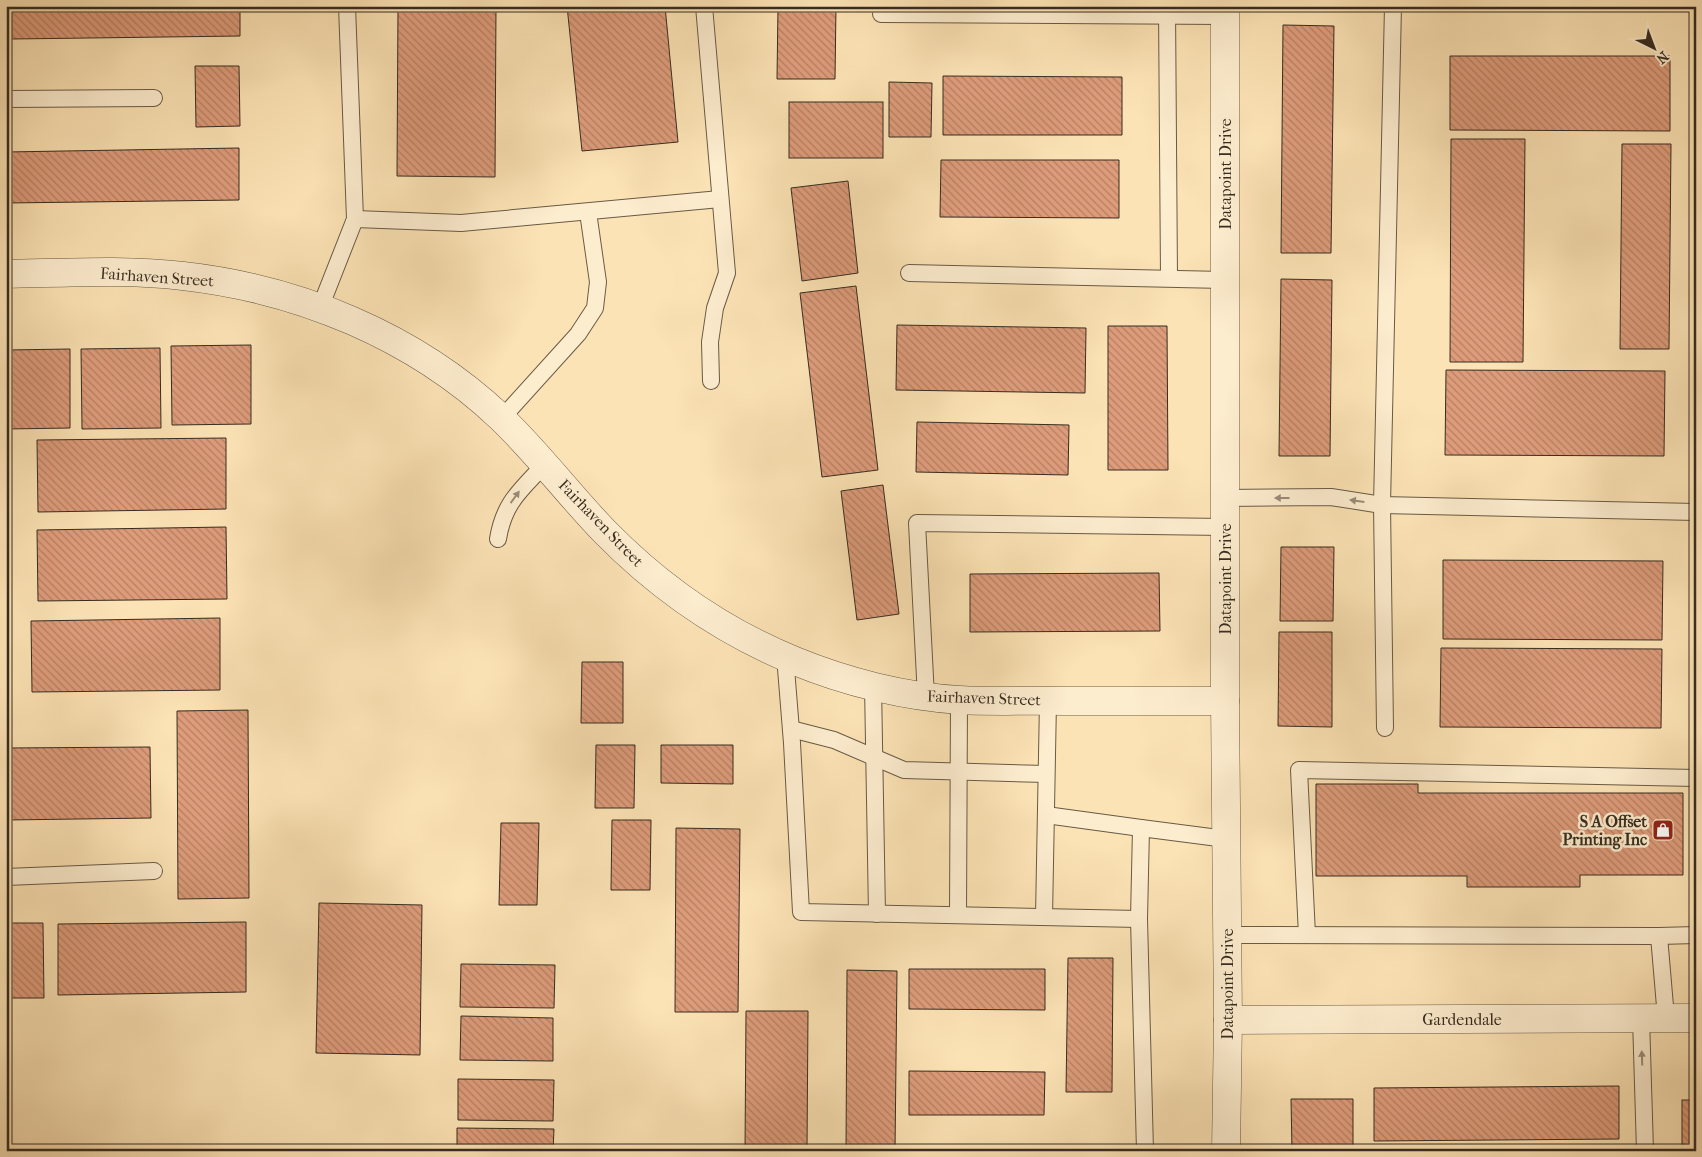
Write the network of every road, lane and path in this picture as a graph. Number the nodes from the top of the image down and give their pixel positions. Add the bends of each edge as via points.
1 (347, 6) edge
2 (704, 6) edge
3 (1393, 6) edge
4 (1167, 11) edge
5 (1225, 11) edge
6 (881, 14) dead end
7 (154, 98) dead end
8 (6, 99) edge
9 (720, 199) junction
10 (588, 212) junction
11 (354, 219) junction
12 (910, 273) dead end
13 (6, 274) edge
14 (1169, 278) junction
15 (1224, 280) junction
16 (320, 308) junction
17 (711, 381) dead end
18 (502, 418) junction
19 (545, 464) junction
20 (1225, 498) junction
21 (1382, 505) junction
22 (1696, 512) edge
23 (1225, 527) junction
24 (498, 539) dead end
25 (785, 656) junction
26 (873, 685) junction
27 (926, 697) junction
28 (959, 700) junction
29 (1048, 700) junction
30 (1225, 701) junction
31 (791, 728) junction
32 (1385, 728) dead end
33 (874, 758) junction
34 (958, 772) junction
35 (1046, 774) junction
36 (1696, 778) edge
37 (1046, 815) junction
38 (1141, 828) junction
39 (1226, 839) junction
40 (154, 871) dead end
41 (6, 877) edge
42 (877, 914) junction
43 (958, 915) junction
44 (1044, 917) junction
45 (1139, 919) junction
46 (1227, 935) junction
47 (1307, 935) junction
48 (1659, 936) junction
49 (1696, 936) edge
50 (1654, 1018) junction
51 (1696, 1018) edge
52 (1228, 1020) junction
53 (1145, 1151) edge
54 (1226, 1151) edge
55 (1645, 1151) edge

1 - 11 lane
2 - 9 lane
3 - 21 lane
4 - 5 lane
4 - 6 lane
4 - 14 lane
5 - 15 street, Datapoint Drive
7 - 8 lane
9 - 10 lane
9 - 17 lane via 727,273 715,308 710,342
10 - 11 lane via 461,223
10 - 18 lane via 598,282 595,308 578,334
11 - 16 lane
12 - 14 lane
13 - 16 street, Fairhaven Street via 181,275 238,284
14 - 15 lane
15 - 20 street, Datapoint Drive
16 - 18 street, Fairhaven Street via 349,318 400,344 450,375
18 - 19 street, Fairhaven Street
24 -> 19 lane via 501,521 513,497
19 - 25 street, Fairhaven Street via 604,531 647,571 693,606
21 -> 20 lane via 1331,498
20 - 23 street, Datapoint Drive
21 - 22 lane
21 - 32 lane
23 - 27 lane via 917,523
23 - 30 street, Datapoint Drive
25 - 26 street, Fairhaven Street
25 - 31 lane
26 - 27 street, Fairhaven Street
26 - 33 lane
27 - 28 street, Fairhaven Street
28 - 29 street, Fairhaven Street
28 - 34 lane
29 - 30 street, Fairhaven Street
29 - 35 lane
30 - 39 street, Datapoint Drive
31 - 33 lane via 834,740
31 - 42 lane via 801,912
33 - 34 lane via 904,770
33 - 42 lane
34 - 35 lane
34 - 43 lane
35 - 37 lane
36 - 47 lane via 1299,770
37 - 38 lane
37 - 44 lane
38 - 39 lane
38 - 45 lane
39 - 46 street, Datapoint Drive
40 - 41 lane
42 - 43 lane
43 - 44 lane
44 - 45 lane
45 - 53 lane
46 - 47 lane
46 - 52 street, Datapoint Drive
47 - 48 lane
48 - 49 lane
48 - 50 lane
50 - 51 street, Gardendale
50 - 52 street, Gardendale
55 -> 50 lane via 1644,1099
52 - 54 street, Datapoint Drive

